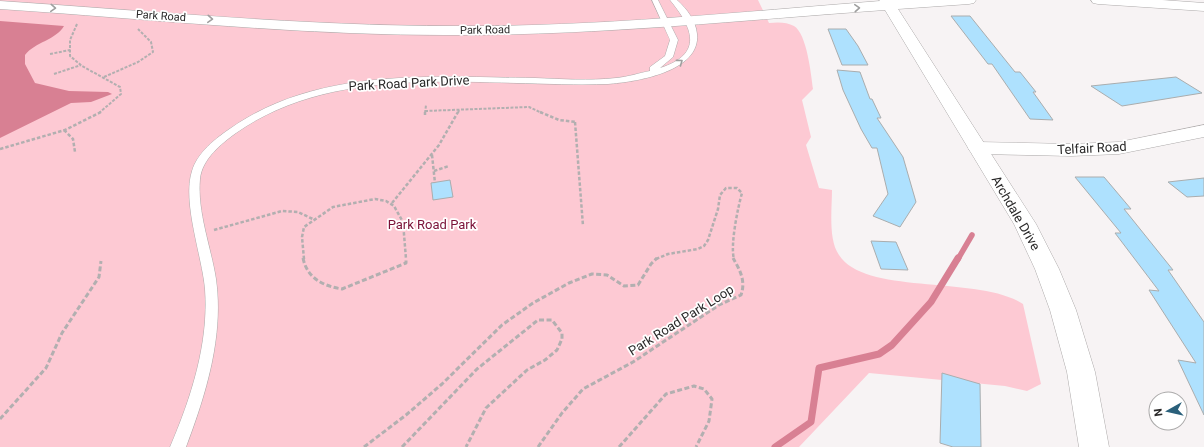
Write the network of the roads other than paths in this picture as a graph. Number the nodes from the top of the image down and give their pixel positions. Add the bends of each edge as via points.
1 (81, 0) edge
2 (655, 0) edge
3 (673, 0) edge
4 (844, 0) edge
5 (969, 0) edge
6 (1098, 0) edge
7 (888, 3) edge
8 (0, 5) edge
9 (1204, 8) edge
10 (686, 16) junction
11 (664, 18) junction
12 (643, 74) junction
13 (1204, 131) edge
14 (978, 148) junction
15 (178, 447) edge
16 (1094, 447) edge

1 - 11 main road, Park Road via 346,19
2 - 11 lane, Park Road Park Drive
3 - 10 lane, Park Road Park Drive
4 - 10 main road, Park Road
5 - 7 main road, Park Road
6 - 9 main road
10 -> 7 main road, Park Road
7 - 14 main road, Archdale Drive
8 -> 11 main road, Park Road via 331,28 401,30 552,29
10 - 11 main road, Park Road
12 -> 10 lane, Park Road Park Drive via 672,67 688,55 694,39
11 - 12 lane, Park Road Park Drive via 674,40 671,54 658,66
12 - 15 lane, Park Road Park Drive via 613,81 461,80 371,83 342,87 291,101 270,110 222,140 196,171 195,182 211,290 210,327 195,399
13 - 14 main road, Telfair Road via 1111,149
14 - 16 main road, Archdale Drive via 1025,224 1063,310 1081,372

